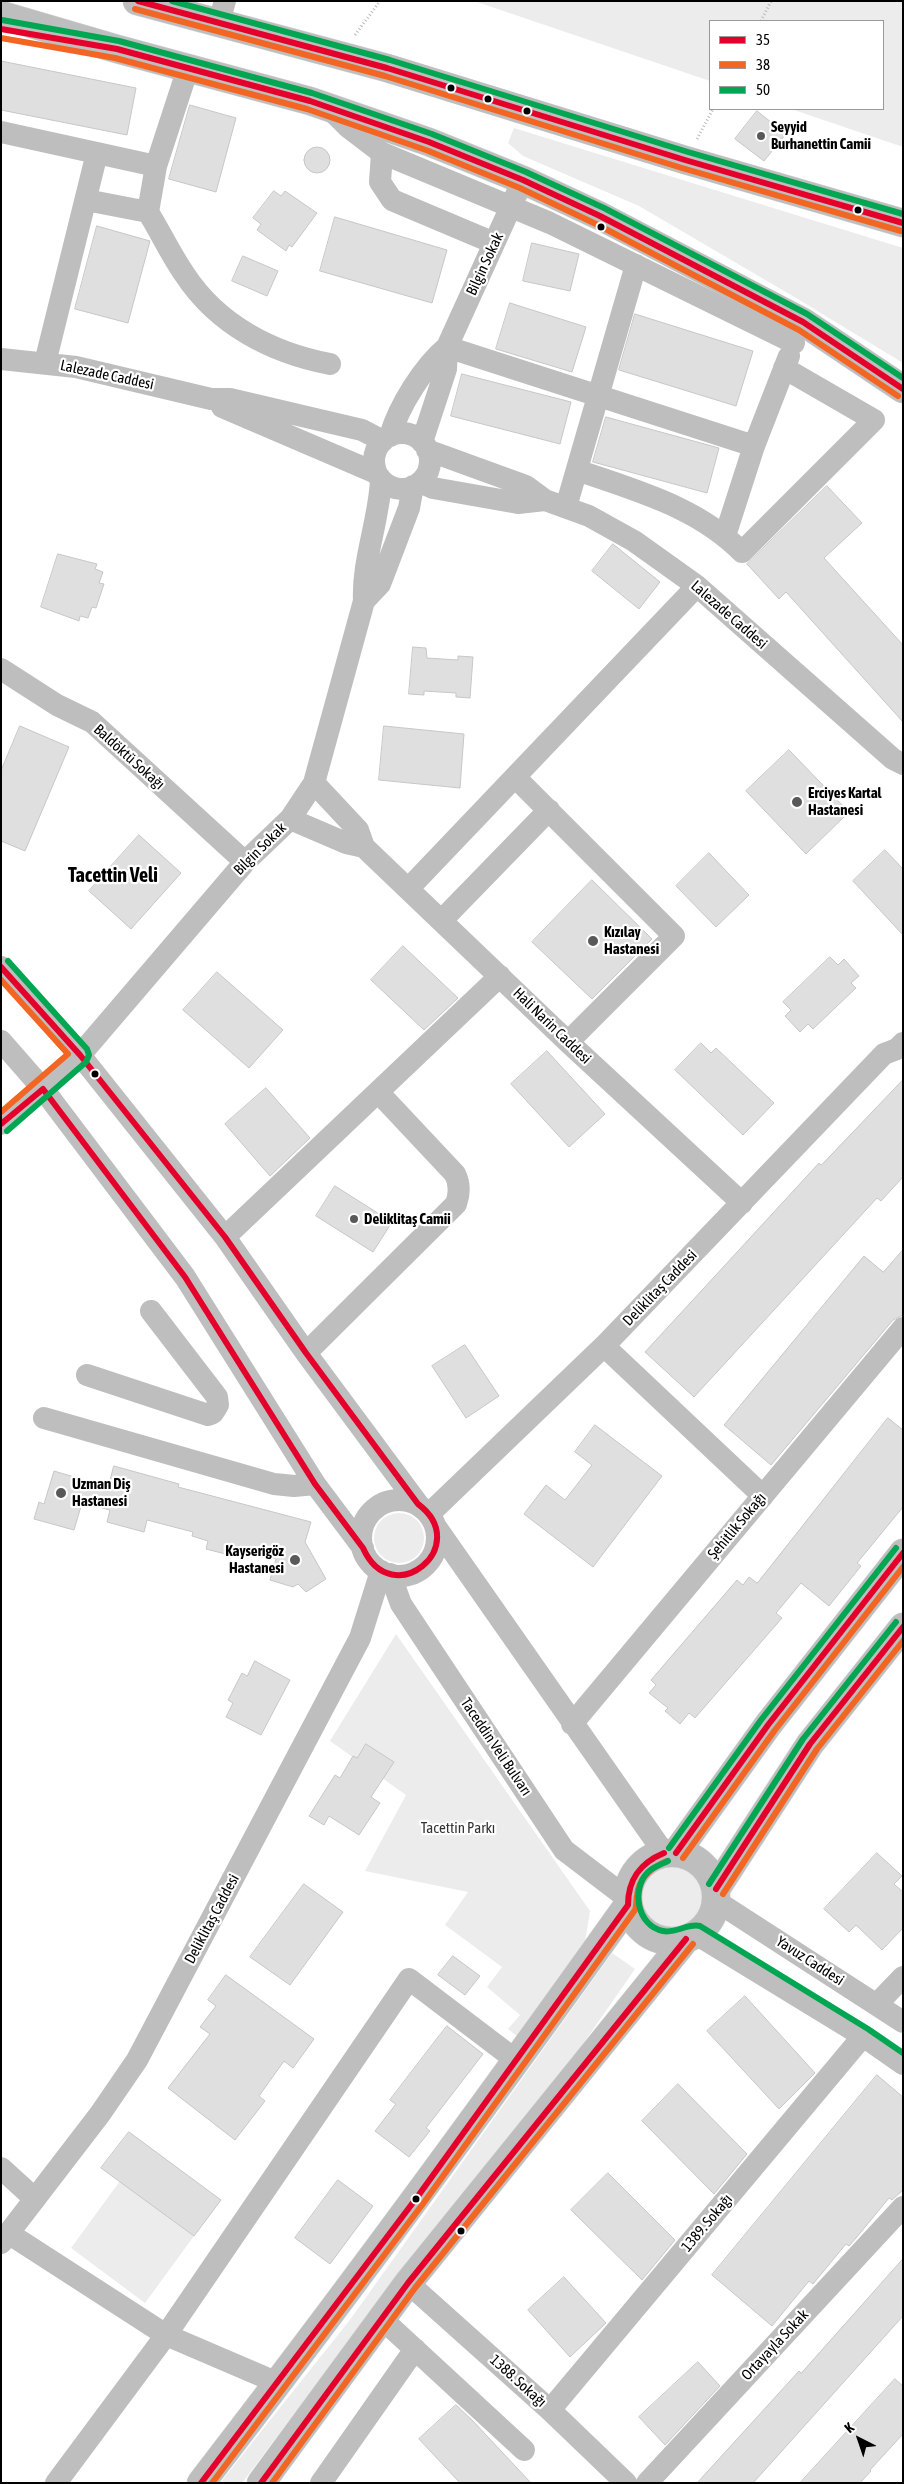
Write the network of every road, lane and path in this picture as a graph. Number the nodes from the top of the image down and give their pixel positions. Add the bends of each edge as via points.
1 (137, 1) edge
2 (380, 1) edge
3 (772, 1) edge
4 (221, 13) edge
5 (1, 15) edge
6 (762, 20) edge
7 (1, 30) edge
8 (117, 49) junction
9 (340, 56) junction
10 (188, 68) junction
11 (330, 108) junction
12 (712, 110) edge
13 (1, 132) edge
14 (97, 153) junction
15 (382, 153) junction
16 (685, 160) junction
17 (156, 166) junction
18 (523, 180) junction
19 (86, 200) junction
20 (511, 206) junction
21 (148, 212) junction
22 (903, 223) edge
23 (494, 243) junction
24 (636, 265) junction
25 (799, 333) junction
26 (447, 347) junction
27 (1, 359) edge
28 (45, 362) junction
29 (330, 364) dead end
30 (784, 368) junction
31 (903, 388) edge
32 (599, 396) junction
33 (211, 399) junction
34 (386, 438) junction
35 (424, 446) junction
36 (754, 446) junction
37 (577, 470) junction
38 (379, 476) junction
39 (417, 484) junction
40 (556, 503) junction
41 (725, 536) junction
42 (697, 586) junction
43 (364, 601) junction
44 (1, 669) edge
45 (900, 762) edge
46 (516, 778) junction
47 (314, 782) junction
48 (549, 810) junction
49 (290, 819) junction
50 (364, 847) junction
51 (245, 862) junction
52 (409, 888) junction
53 (442, 920) junction
54 (1, 967) edge
55 (500, 976) junction
56 (903, 1024) edge
57 (1, 1041) edge
58 (568, 1042) junction
59 (893, 1049) edge
60 (80, 1055) junction
61 (43, 1089) junction
62 (378, 1092) junction
63 (1, 1124) edge
64 (742, 1203) junction
65 (225, 1237) junction
66 (151, 1311) dead end
67 (903, 1328) edge
68 (604, 1346) junction
69 (306, 1353) junction
70 (87, 1375) dead end
71 (44, 1418) dead end
72 (315, 1484) junction
73 (763, 1496) junction
74 (427, 1515) junction
75 (363, 1548) junction
76 (903, 1553) edge
77 (386, 1573) junction
78 (903, 1627) edge
79 (572, 1724) junction
80 (670, 1853) junction
81 (716, 1895) junction
82 (628, 1901) junction
83 (691, 1937) junction
84 (903, 1977) edge
85 (877, 2004) junction
86 (903, 2022) edge
87 (863, 2036) junction
88 (517, 2061) junction
89 (903, 2064) edge
90 (1, 2168) edge
91 (35, 2199) junction
92 (903, 2207) edge
93 (5, 2238) edge
94 (408, 2283) junction
95 (382, 2319) junction
96 (166, 2336) junction
97 (415, 2349) junction
98 (278, 2383) junction
99 (550, 2410) junction
100 (524, 2450) dead end
101 (56, 2483) edge
102 (201, 2483) edge
103 (261, 2483) edge
104 (321, 2483) edge
105 (626, 2483) edge
106 (647, 2483) edge

1 - 4 main road
2 - 9 path
3 - 6 path
4 - 9 main road
5 - 8 main road
7 - 8 main road
8 - 10 main road
9 - 16 main road
10 - 11 main road
10 - 17 street
11 - 15 street via 348,127
11 - 18 main road via 429,142
12 - 16 path
13 - 14 street
14 - 17 street
14 - 19 street
15 - 20 street
15 - 23 street via 380,182 392,200
16 - 22 main road
17 - 21 street
18 - 20 street, Bilgin Sokak
18 - 25 main road via 600,216
19 - 21 street
19 - 28 street
20 - 23 street, Bilgin Sokak
20 - 24 street
21 - 29 street via 196,291 224,318 278,350
23 - 26 street, Bilgin Sokak
24 - 25 street
24 - 32 street
25 - 30 street
25 - 31 main road
26 - 32 street
26 - 34 street, Bilgin Sokak via 433,358
26 - 35 street, Bilgin Sokak via 446,368
27 - 28 street, Lalezade Caddesi
28 - 33 street, Lalezade Caddesi via 115,375
30 - 36 street
30 - 41 street via 874,420 742,552
32 - 36 street
32 - 37 street
33 - 34 street, Lalezade Caddesi via 230,399
33 - 38 street, Lalezade Caddesi via 225,410
34 - 35 street via 407,434
34 - 38 street via 374,456
35 - 39 street via 429,467
35 - 40 street, Lalezade Caddesi via 526,486
36 - 41 street
37 - 40 street
37 - 41 street via 670,503 705,521
38 - 39 street via 396,489
38 - 43 street, Bilgin Sokak via 380,503 363,585
39 - 40 street via 518,503
39 - 43 street, Bilgin Sokak via 380,584
40 - 42 street, Lalezade Caddesi via 609,526
42 - 45 street, Lalezade Caddesi
42 - 46 street
43 - 47 street, Bilgin Sokak
44 - 51 street, Baldöktü Sokağı via 57,705 92,722
46 - 48 street
46 - 52 street
47 - 49 street, Bilgin Sokak
47 - 50 street, Hali Narin Caddesi via 358,830
48 - 53 street
48 - 58 street via 674,936
49 - 50 street, Hali Narin Caddesi via 346,843
49 - 51 street, Bilgin Sokak
50 - 52 street, Hali Narin Caddesi
51 - 60 street, Bilgin Sokak
52 - 53 street, Hali Narin Caddesi
53 - 55 street, Hali Narin Caddesi
54 - 60 street
55 - 58 street, Hali Narin Caddesi
55 - 62 street
56 - 59 street, Deliklitaş Caddesi via 887,1042
57 - 61 street
58 - 64 street, Hali Narin Caddesi
59 - 64 street, Deliklitaş Caddesi
60 - 61 street, Bilgin Sokak
60 - 65 street
61 - 63 street, Bilgin Sokak
61 - 72 street via 185,1277
62 - 65 street
62 - 69 street via 455,1174 458,1198 456,1204
64 - 68 street, Deliklitaş Caddesi
65 - 69 street
66 - 70 street via 217,1397 218,1405 213,1413 208,1415
67 - 73 street, Şehitlik Sokağı
68 - 73 street
68 - 74 street, Deliklitaş Caddesi
69 - 74 street
71 - 72 street via 274,1484
72 - 75 street
73 - 79 street, Şehitlik Sokağı
74 - 75 street via 399,1500 380,1505 366,1519 361,1538
74 - 77 street via 436,1547 427,1564 410,1574
74 - 79 street
75 - 77 street via 373,1565
76 - 80 main road
77 - 82 street, Taceddin Veli Bulvarı via 401,1604 564,1850
77 - 91 street, Deliklitaş Caddesi via 360,1638 153,2032 120,2086
78 - 81 main road via 810,1744
79 - 80 street
80 - 81 main road via 687,1855 702,1864 712,1878
80 - 82 main road via 648,1860 635,1872 630,1882
81 - 83 main road via 708,1922
81 - 85 street, Yavuz Caddesi
82 - 83 main road via 631,1916 646,1934 668,1941
82 - 88 main road
83 - 87 street
83 - 94 main road
84 - 85 street
85 - 86 street, Yavuz Caddesi
87 - 89 street
87 - 99 street, 1389. Sokağı
88 - 96 street via 409,1980
88 - 98 main road
90 - 91 street
91 - 93 street, Deliklitaş Caddesi
92 - 106 street, Ortayayla Sokak
93 - 96 street
94 - 95 main road
94 - 99 street, 1388. Sokağı
95 - 97 street
95 - 103 main road
96 - 98 street
96 - 101 street
97 - 100 street
97 - 104 street
98 - 102 main road
99 - 105 street, 1388. Sokağı

